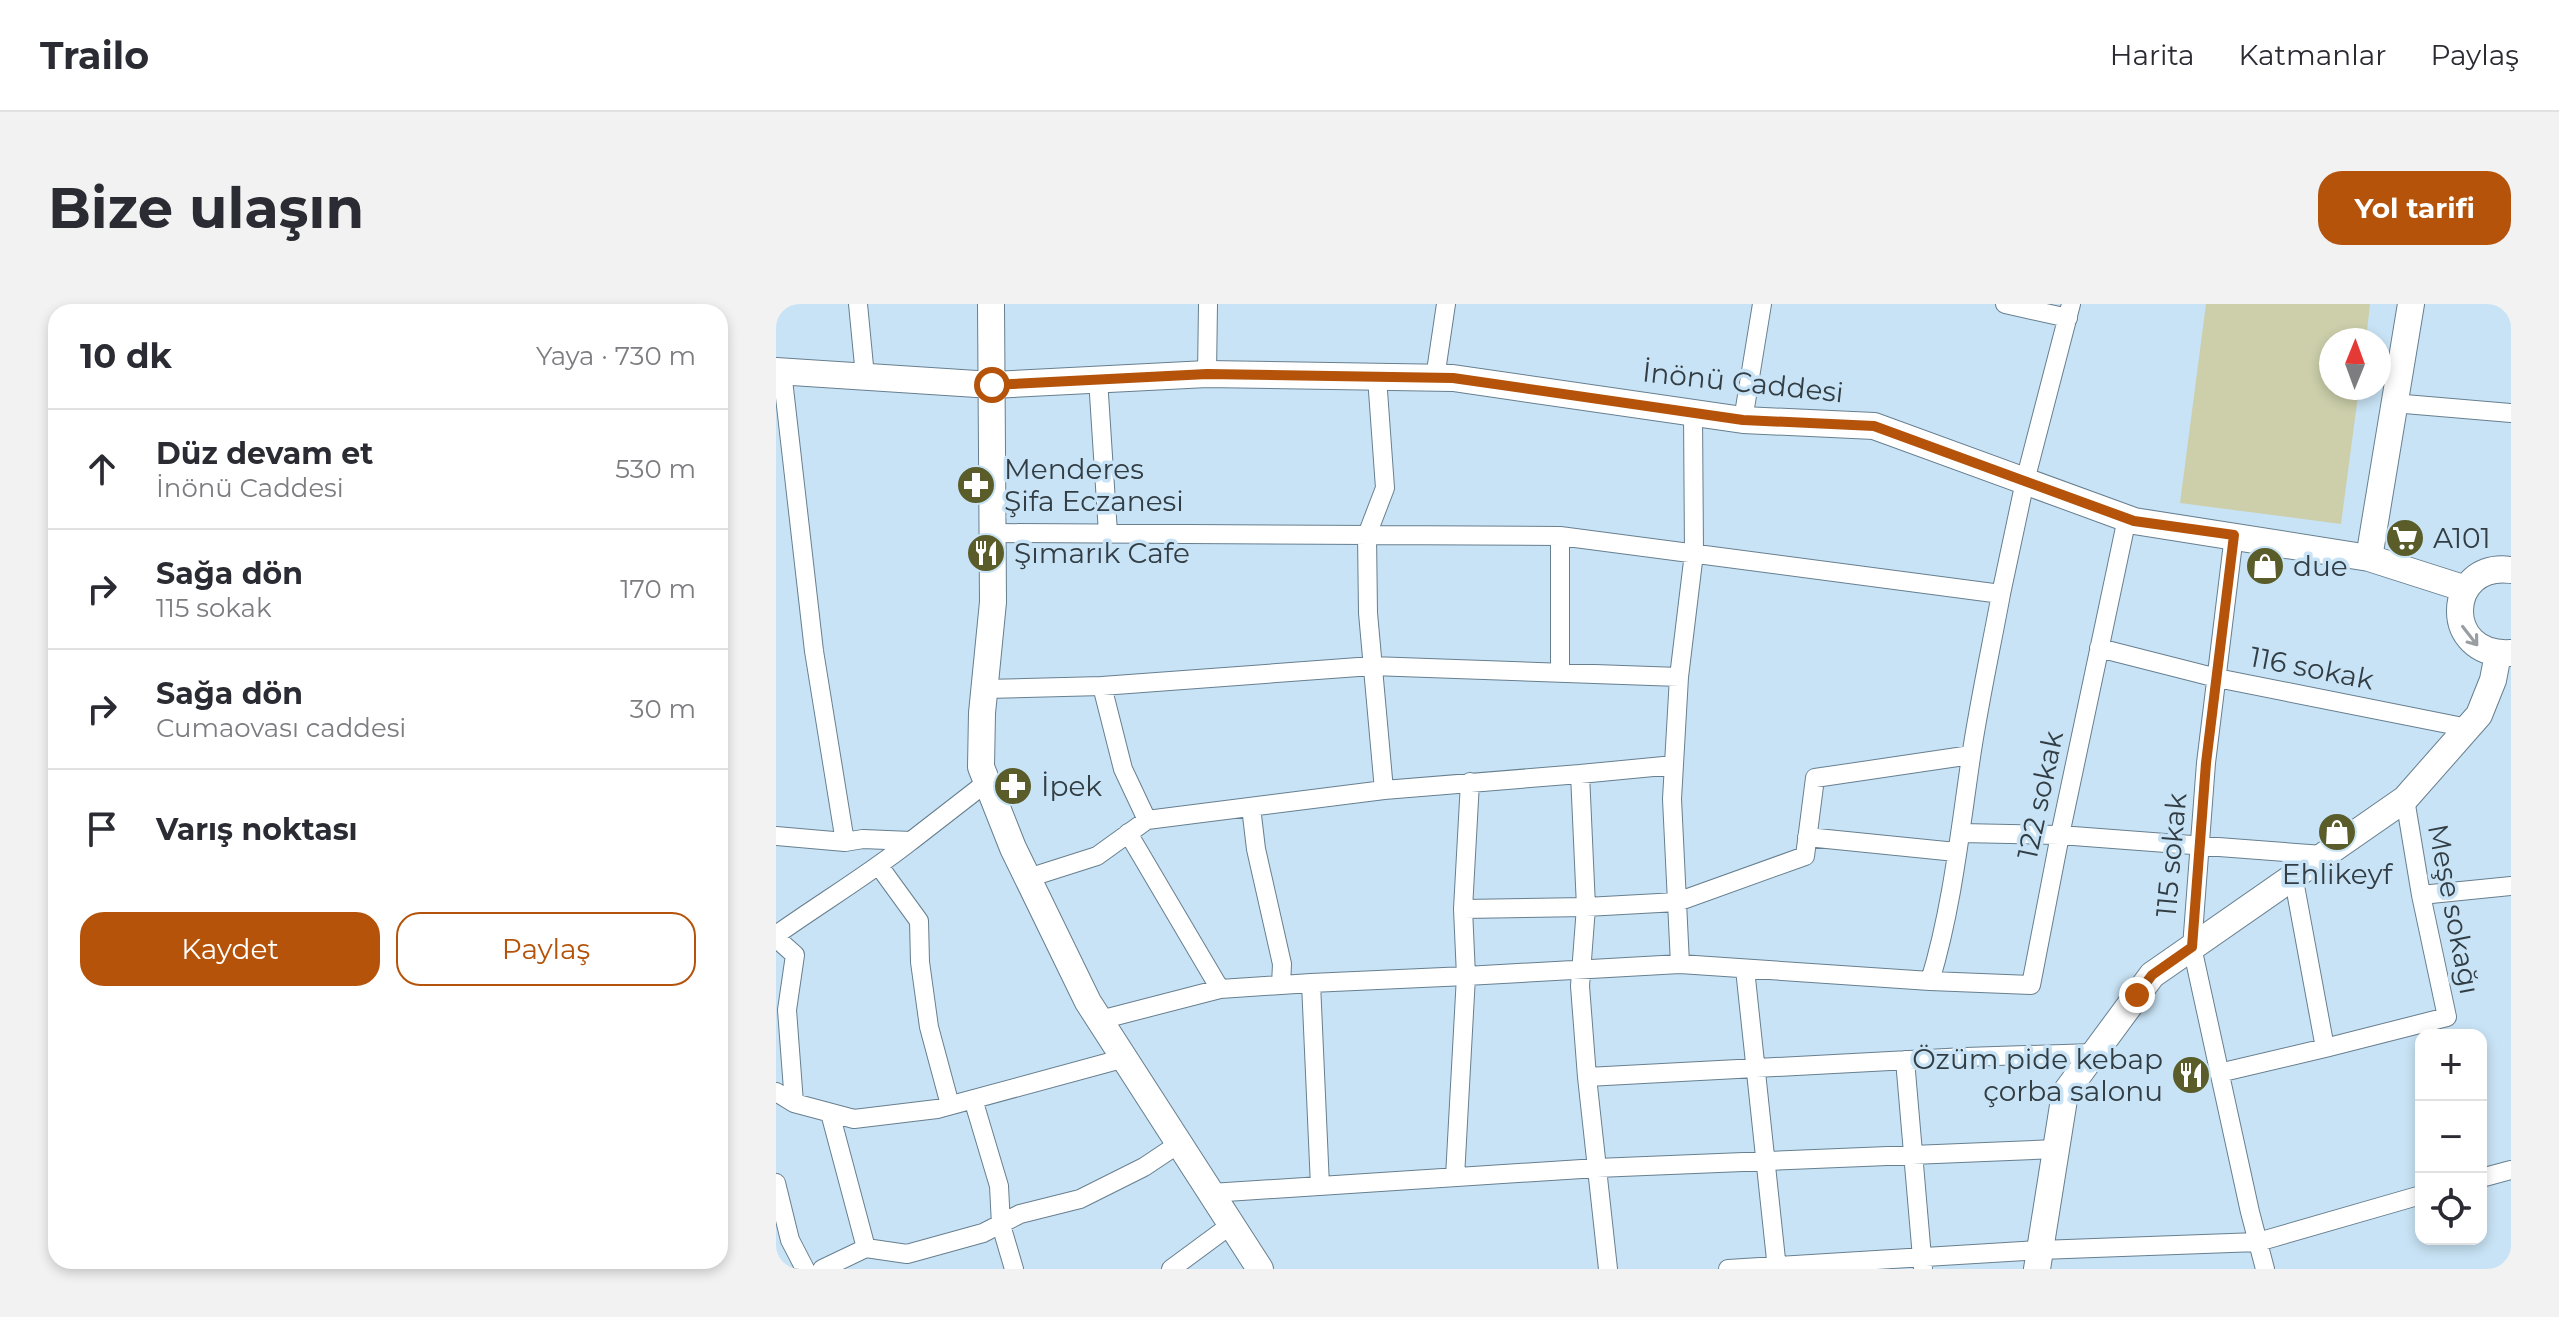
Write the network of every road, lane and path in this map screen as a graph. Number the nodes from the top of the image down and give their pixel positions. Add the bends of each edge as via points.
1 (858, 304) edge
2 (991, 304) edge
3 (1208, 304) edge
4 (1446, 304) edge
5 (1762, 304) edge
6 (2005, 304) edge
7 (2411, 304) edge
8 (2069, 311) edge
9 (779, 371) edge
10 (1207, 374) junction
11 (865, 376) junction
12 (1377, 377) junction
13 (1435, 378) junction
14 (1098, 379) junction
15 (992, 385) junction
16 (2393, 403) junction
17 (1693, 413) junction
18 (2511, 413) edge
19 (1743, 420) junction
20 (2025, 481) junction
21 (2127, 518) junction
22 (993, 533) junction
23 (1108, 533) junction
24 (1367, 535) junction
25 (2234, 535) junction
26 (1560, 536) junction
27 (1694, 553) junction
28 (2369, 558) junction
29 (2511, 570) edge
30 (2466, 589) junction
31 (2001, 594) junction
32 (2099, 648) junction
33 (2504, 654) edge
34 (1372, 666) junction
35 (1560, 673) junction
36 (1679, 677) junction
37 (2217, 678) junction
38 (1102, 686) junction
39 (984, 689) junction
40 (2468, 728) junction
41 (1971, 755) junction
42 (1674, 765) junction
43 (1580, 774) junction
44 (987, 782) junction
45 (1470, 782) junction
46 (1384, 790) junction
47 (2405, 799) junction
48 (1251, 807) junction
49 (1147, 820) junction
50 (1128, 833) junction
51 (1961, 833) junction
52 (2060, 835) junction
53 (776, 836) edge
54 (1807, 837) junction
55 (911, 841) junction
56 (845, 842) junction
57 (2200, 845) junction
58 (1956, 852) junction
59 (2323, 855) junction
60 (879, 866) junction
61 (2293, 875) junction
62 (1028, 878) junction
63 (2511, 886) edge
64 (2421, 895) junction
65 (1677, 902) junction
66 (1586, 907) junction
67 (1463, 909) junction
68 (776, 937) edge
69 (2192, 947) junction
70 (1680, 964) junction
71 (1582, 969) junction
72 (1745, 969) junction
73 (1466, 976) junction
74 (1930, 981) junction
75 (1311, 983) junction
76 (1281, 985) junction
77 (1220, 989) junction
78 (1100, 1020) junction
79 (2448, 1026) edge
80 (2325, 1048) junction
81 (2094, 1053) junction
82 (1125, 1058) junction
83 (1905, 1060) junction
84 (1755, 1068) junction
85 (2219, 1073) junction
86 (1587, 1077) junction
87 (776, 1092) edge
88 (973, 1099) junction
89 (794, 1103) junction
90 (950, 1105) junction
91 (830, 1113) junction
92 (1180, 1143) junction
93 (2056, 1149) junction
94 (1914, 1154) junction
95 (1765, 1160) junction
96 (1597, 1168) junction
97 (2511, 1170) edge
98 (2487, 1176) edge
99 (1455, 1177) junction
100 (776, 1183) edge
101 (1320, 1186) junction
102 (1211, 1193) junction
103 (2415, 1197) edge
104 (1232, 1224) junction
105 (1001, 1225) junction
106 (2258, 1242) junction
107 (866, 1248) junction
108 (2038, 1259) edge
109 (1923, 1263) edge
110 (1777, 1267) edge
111 (805, 1269) edge
112 (822, 1269) edge
113 (1014, 1269) edge
114 (1171, 1269) edge
115 (1260, 1269) edge
116 (1608, 1269) edge
117 (1728, 1269) edge
118 (2265, 1269) edge

1 - 11 street
2 - 15 main road
3 - 10 street
4 - 13 street
5 - 19 street
6 - 8 street
7 - 16 main road
8 - 20 street
9 - 11 main road, İnönü Caddesi
9 - 56 street via 814,651
10 - 12 main road, İnönü Caddesi
10 - 14 main road, İnönü Caddesi
11 - 15 main road, İnönü Caddesi
12 - 13 main road, İnönü Caddesi
12 - 24 street via 1385,488
13 - 17 main road, İnönü Caddesi
14 - 15 main road, İnönü Caddesi
14 - 23 street
15 - 22 main road
16 - 18 street
16 - 28 main road
17 - 19 main road, İnönü Caddesi
17 - 27 street
19 - 20 main road, İnönü Caddesi via 1874,426
20 - 21 main road, İnönü Caddesi
20 - 31 street
21 - 25 main road, İnönü Caddesi
21 - 32 street, 122 sokak
22 - 23 street
22 - 39 main road
23 - 24 street
24 - 26 street
24 - 34 street
25 - 28 main road, İnönü Caddesi
25 - 37 street, 115 sokak
26 - 27 street
26 - 35 street
27 - 31 street
27 - 36 street
28 - 30 main road, İnönü Caddesi
29 - 30 main road via 2487,571
30 -> 33 main road via 2459,617 2464,630 2484,650
31 - 41 street
32 - 37 street, 116 sokak
32 - 52 street, 122 sokak
33 - 40 main road via 2479,715
34 - 35 street
34 - 38 street
34 - 46 street
35 - 36 street
36 - 42 street
37 - 40 street, 116 sokak
37 - 57 street, 115 sokak
38 - 39 street
38 - 49 street via 1123,769
39 - 44 main road via 981,767
40 - 47 main road
41 - 51 street
41 - 54 street via 1815,778
42 - 43 street
42 - 65 street
43 - 45 street
43 - 66 street
44 - 55 street
44 - 62 main road
45 - 46 street
45 - 67 street
46 - 48 street
47 - 59 main road
47 - 64 street, Meşe sokağı
48 - 49 street
48 - 76 street via 1258,864 1282,964
49 - 50 street
50 - 62 street via 1097,856
50 - 77 street
51 - 52 street
51 - 58 street
52 - 57 street
52 - 74 street, 122 sokak via 2031,985
53 - 56 street
54 - 58 street
54 - 65 street via 1805,856
55 - 56 street
55 - 60 street
57 - 59 street
57 - 69 street, 115 sokak
58 - 74 street
59 - 61 main road
60 - 68 street
60 - 90 street via 919,921 929,1027
61 - 69 main road
61 - 80 street
62 - 78 main road
63 - 64 street
64 - 79 street, Meşe sokağı
65 - 66 street
65 - 70 street
66 - 67 street
66 - 71 street
67 - 73 street
68 - 89 street via 795,955 787,1010
69 - 81 main road via 2152,975
69 - 85 street, 115 sokak
70 - 71 street
70 - 72 street
71 - 73 street
71 - 86 street
72 - 74 street
72 - 84 street
73 - 75 street
73 - 99 street
75 - 76 street
75 - 101 street
76 - 77 street
77 - 78 street
78 - 82 main road
79 - 80 street, Meşe sokağı
80 - 85 street, Meşe sokağı
81 - 83 street
81 - 93 main road via 2065,1093
82 - 88 street
82 - 92 main road
83 - 84 street
83 - 94 street
84 - 86 street
84 - 95 street
85 - 106 street, 115 sokak
86 - 96 street
87 - 89 street
88 - 90 street
88 - 105 street via 999,1186
89 - 91 street
90 - 91 street via 854,1119
91 - 107 street
92 - 102 main road
92 - 105 street via 1080,1199 1020,1214
93 - 94 street
93 - 108 main road
94 - 95 street
94 - 109 street
95 - 96 street
95 - 110 street
96 - 99 street
96 - 116 street
97 - 98 street
99 - 101 street
100 - 111 street via 790,1240
101 - 102 street
102 - 104 main road
103 - 106 street
104 - 114 street
104 - 115 main road
105 - 107 street via 907,1254
105 - 113 street
106 - 108 street
106 - 118 street, 115 sokak
107 - 112 street
108 - 109 street
109 - 110 street
110 - 117 street

